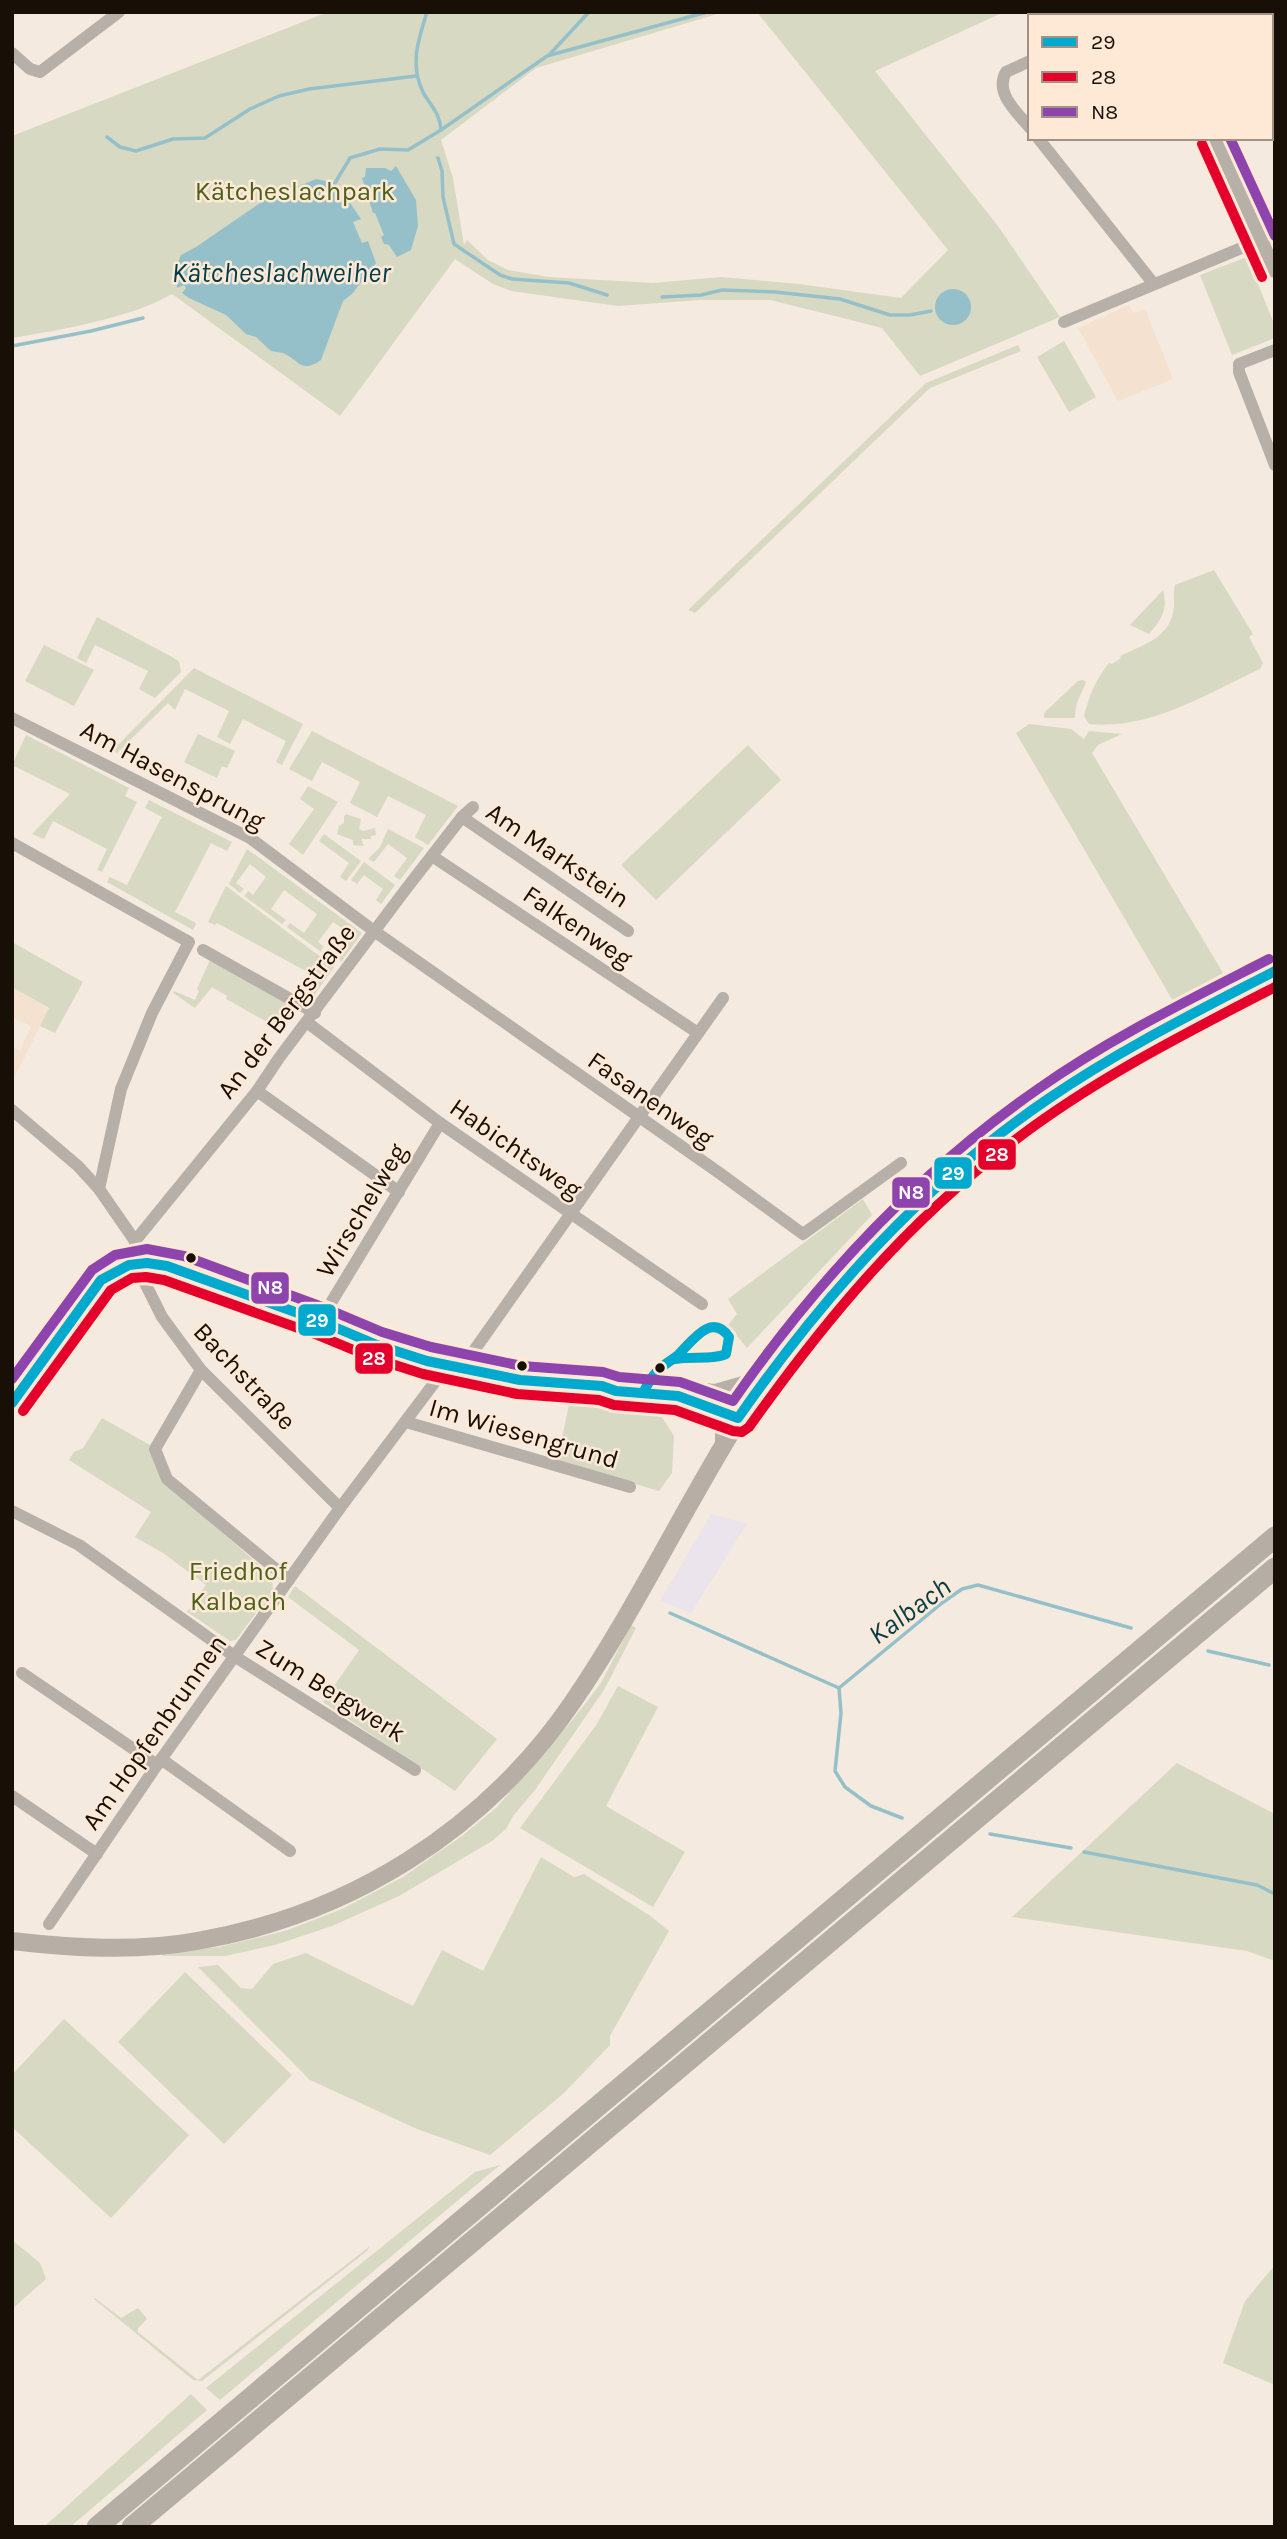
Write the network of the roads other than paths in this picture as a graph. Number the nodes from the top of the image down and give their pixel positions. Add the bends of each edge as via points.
1 (119, 12) edge
2 (12, 53) edge
3 (1028, 62) edge
4 (1028, 126) edge
5 (1040, 140) edge
6 (1217, 140) edge
7 (1268, 237) edge
8 (1275, 271) edge
9 (1153, 283) junction
10 (1064, 322) dead end
11 (1275, 350) edge
12 (1275, 465) edge
13 (12, 718) edge
14 (473, 807) dead end
15 (462, 817) junction
16 (12, 844) edge
17 (432, 856) junction
18 (628, 931) dead end
19 (374, 932) junction
20 (203, 950) dead end
21 (1275, 971) edge
22 (723, 998) dead end
23 (311, 1018) junction
24 (698, 1033) junction
25 (257, 1091) junction
26 (12, 1110) edge
27 (638, 1118) junction
28 (440, 1123) junction
29 (901, 1163) dead end
30 (99, 1189) junction
31 (400, 1192) junction
32 (570, 1214) junction
33 (135, 1241) junction
34 (135, 1263) junction
35 (702, 1304) dead end
36 (320, 1321) junction
37 (447, 1366) junction
38 (773, 1367) junction
39 (461, 1369) junction
40 (201, 1370) junction
41 (602, 1386) junction
42 (715, 1391) junction
43 (12, 1403) edge
44 (712, 1408) junction
45 (738, 1418) junction
46 (406, 1422) junction
47 (722, 1443) junction
48 (631, 1488) dead end
49 (340, 1508) junction
50 (12, 1511) edge
51 (1275, 1536) edge
52 (1275, 1568) edge
53 (289, 1580) junction
54 (234, 1656) junction
55 (22, 1674) dead end
56 (159, 1762) junction
57 (415, 1770) dead end
58 (12, 1796) edge
59 (290, 1851) dead end
60 (97, 1854) junction
61 (49, 1924) dead end
62 (12, 1941) edge
63 (97, 2527) edge
64 (132, 2527) edge

1 - 2 street via 40,72
3 - 4 street via 1006,72 1001,87
5 - 9 street
6 - 7 street
7 - 8 street
7 - 9 street
9 - 10 street
11 - 12 street via 1239,364
13 - 19 street, Am Hasensprung via 250,838
14 - 15 street, An der Bergstraße
15 - 17 street, An der Bergstraße
15 - 18 street, Am Markstein
16 - 30 street via 189,942 152,1013 121,1089
17 - 19 street, An der Bergstraße
17 - 24 street, Falkenweg
19 - 23 street, An der Bergstraße
19 - 27 street, Fasanenweg
20 - 23 street, Habichtsweg
21 - 38 main road via 1111,1059 965,1161 889,1231 822,1304
22 - 24 street
23 - 25 street, An der Bergstraße
23 - 28 street, Habichtsweg
24 - 27 street
25 - 31 street
25 - 33 street, An der Bergstraße
26 - 30 street
27 - 29 street, Fasanenweg via 803,1234
27 - 32 street
28 - 31 street, Wirschelweg
28 - 32 street, Habichtsweg
30 - 33 street
31 - 36 street, Wirschelweg
32 - 35 street, Habichtsweg
32 - 39 street
33 - 34 street
34 - 36 street via 178,1269
34 - 40 street, Bachstraße via 162,1317
34 - 43 street via 116,1268 101,1280
36 - 37 street via 377,1345
37 - 39 street
37 - 46 street, Am Hopfenbrunnen
38 - 42 street
38 - 45 main road
39 - 41 street via 520,1380
40 - 49 street, Bachstraße
40 - 53 street via 155,1449 163,1471
41 - 42 street via 618,1382
41 - 44 street via 677,1396
42 - 45 street via 727,1395
44 - 45 street
44 - 47 street via 722,1428
45 - 47 main road
46 - 48 street, Im Wiesengrund
46 - 49 street, Am Hopfenbrunnen
47 - 62 main road via 572,1703 517,1772 441,1840 359,1890 270,1924 195,1942 120,1947
49 - 53 street, Am Hopfenbrunnen
50 - 54 street, Zum Bergwerk via 79,1545
51 - 63 highway
52 - 64 highway
53 - 54 street, Am Hopfenbrunnen
54 - 56 street, Am Hopfenbrunnen
54 - 57 street, Zum Bergwerk
55 - 56 street
56 - 59 street
56 - 60 street, Am Hopfenbrunnen
58 - 60 street
60 - 61 street, Am Hopfenbrunnen

